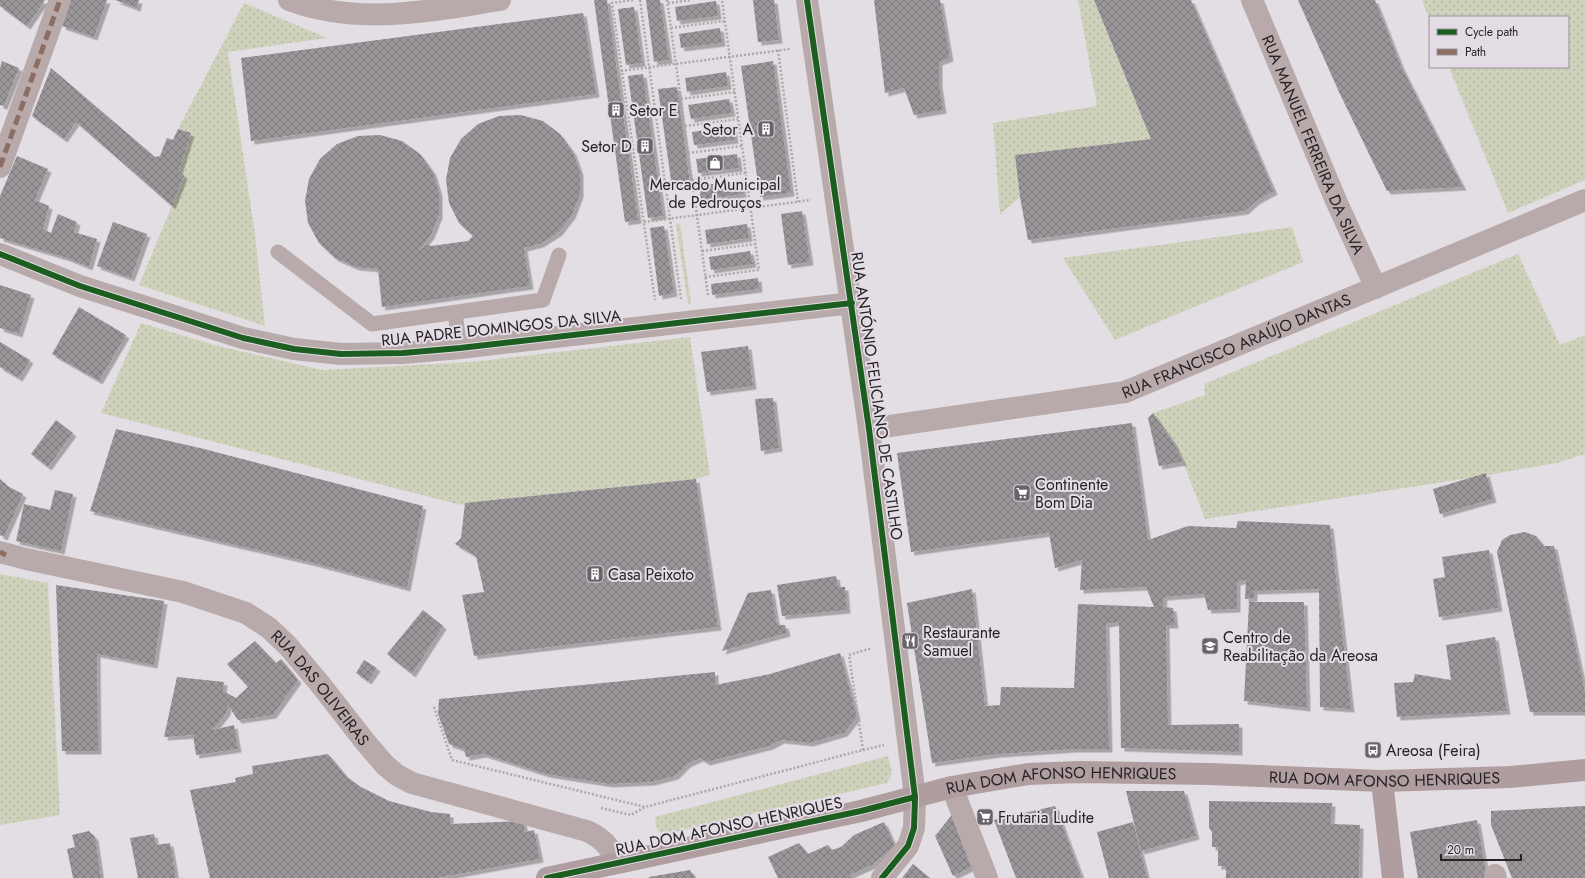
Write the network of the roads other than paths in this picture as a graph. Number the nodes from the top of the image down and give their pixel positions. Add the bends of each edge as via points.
1 (60, 0) edge
2 (289, 0) edge
3 (500, 0) edge
4 (807, 0) edge
5 (1252, 0) edge
6 (0, 167) edge
7 (1585, 200) edge
8 (278, 252) dead end
9 (0, 254) edge
10 (559, 255) dead end
11 (1376, 288) junction
12 (852, 303) junction
13 (455, 313) junction
14 (460, 348) junction
15 (869, 429) junction
16 (0, 552) edge
17 (1585, 770) edge
18 (1382, 781) junction
19 (952, 788) junction
20 (915, 797) junction
21 (617, 863) junction
22 (547, 878) edge
23 (882, 878) edge
24 (987, 878) edge
25 (1393, 878) edge

1 - 6 street
2 - 3 street via 346,13 380,14 416,13
4 - 12 street, RUA ANTÓNIO FELICIANO DE CASTILHO
5 - 11 street, RUA MANUEL FERREIRA DA SILVA via 1337,203
7 - 11 street, RUA FRANCISCO ARAÚJO DANTAS
8 - 13 lane via 372,324
9 - 14 street, RUA PADRE DOMINGOS DA SILVA via 95,291 243,338 294,349 357,354
10 - 13 lane via 543,300
11 - 15 street, RUA FRANCISCO ARAÚJO DANTAS via 1126,392
12 - 14 street, RUA PADRE DOMINGOS DA SILVA
12 - 15 street, RUA ANTÓNIO FELICIANO DE CASTILHO
13 - 14 lane
15 - 20 street, RUA ANTÓNIO FELICIANO DE CASTILHO
16 - 21 street, RUA DAS OLIVEIRAS via 183,592 246,613 269,628 288,646 366,743 397,776 412,783 587,831 606,843
17 - 18 main road, RUA DOM AFONSO HENRIQUES via 1510,777
18 - 19 main road, RUA DOM AFONSO HENRIQUES via 1079,772 1028,774
18 - 25 main road
19 - 20 main road, RUA DOM AFONSO HENRIQUES
19 - 24 street
20 - 21 main road, RUA DOM AFONSO HENRIQUES
20 - 23 street via 914,828 908,846
21 - 22 main road, RUA DOM AFONSO HENRIQUES

